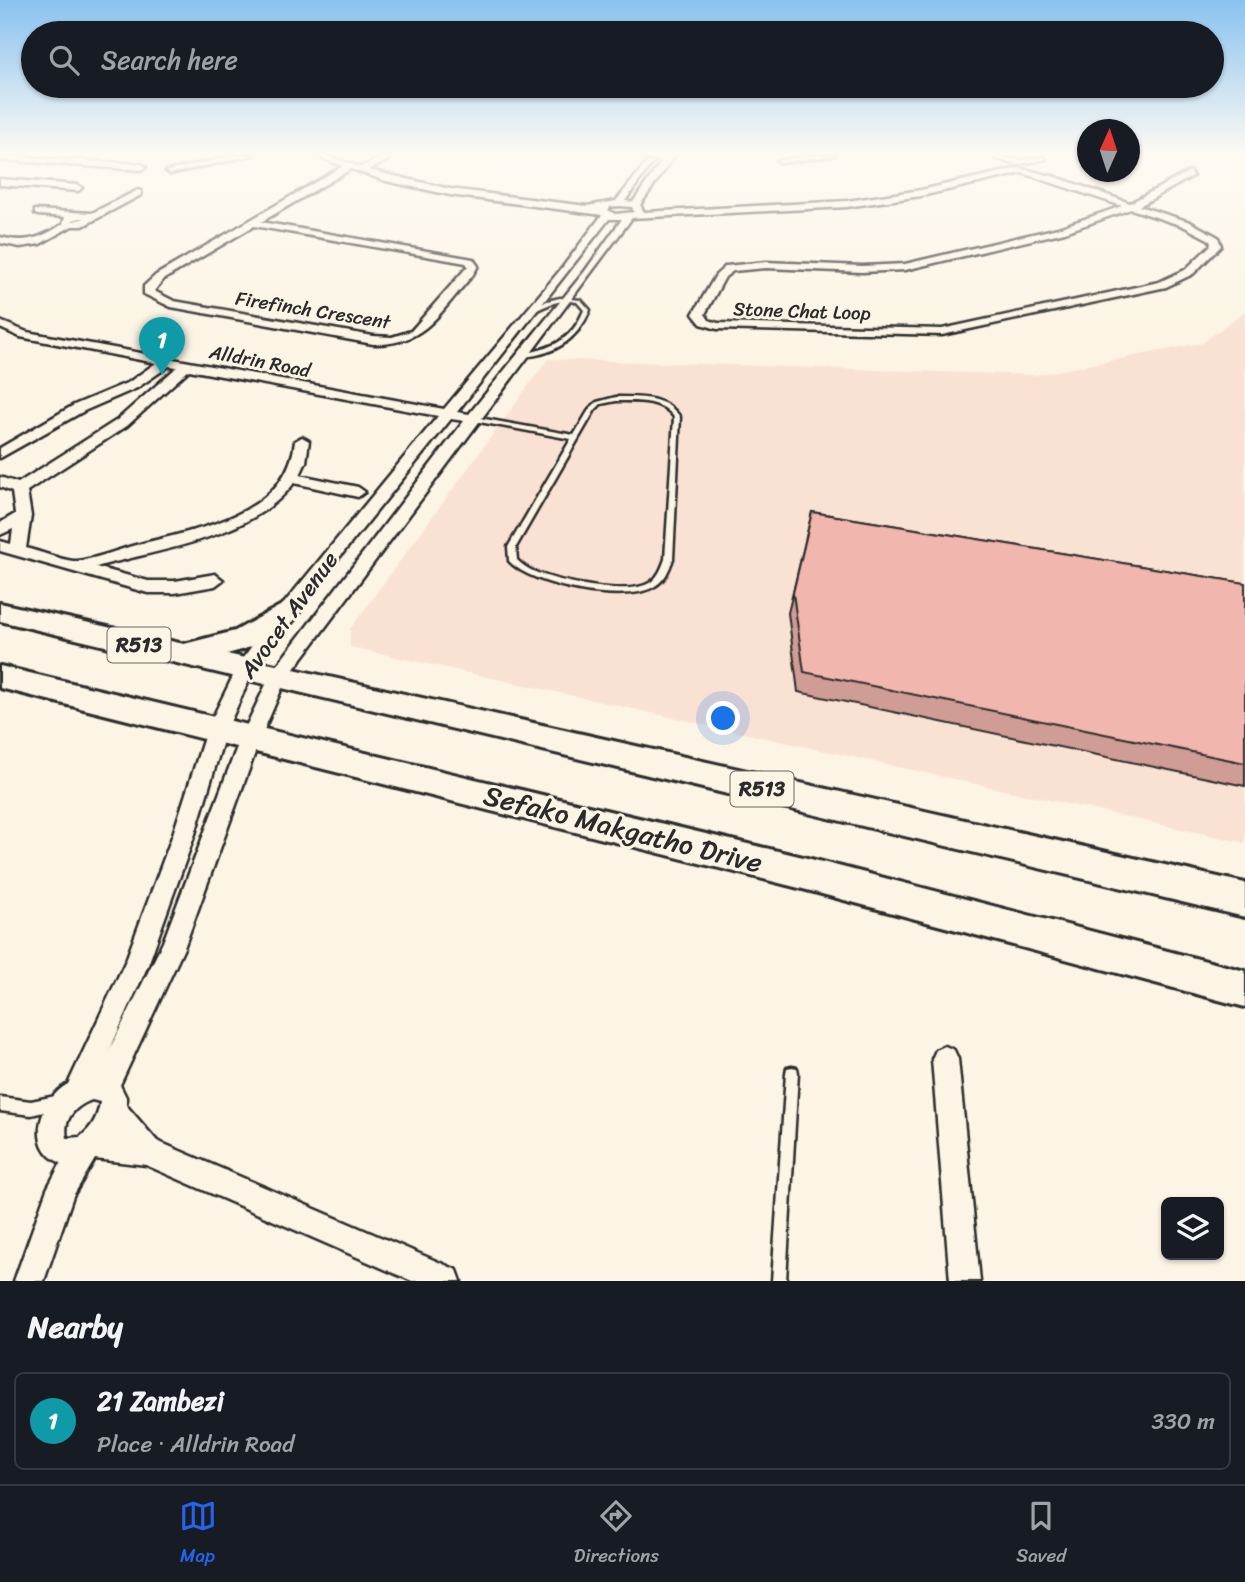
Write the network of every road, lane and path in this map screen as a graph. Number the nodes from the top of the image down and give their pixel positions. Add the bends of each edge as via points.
1 (77, 215) joint
2 (96, 215) edge
3 (266, 215) edge
4 (602, 215) edge
5 (631, 215) edge
6 (1106, 215) edge
7 (1156, 215) edge
8 (92, 217) junction
9 (252, 223) junction
10 (69, 224) junction
11 (0, 240) edge
12 (565, 299) junction
13 (532, 312) junction
14 (1, 324) edge
15 (520, 356) junction
16 (166, 362) junction
17 (186, 366) junction
18 (445, 416) junction
19 (474, 419) junction
20 (574, 437) junction
21 (302, 441) dead end
22 (0, 454) edge
23 (291, 478) junction
24 (0, 482) edge
25 (19, 489) junction
26 (358, 492) dead end
27 (23, 516) junction
28 (0, 530) edge
29 (0, 546) edge
30 (18, 550) junction
31 (78, 566) junction
32 (215, 580) dead end
33 (287, 611) junction
34 (0, 612) edge
35 (151, 647) junction
36 (246, 667) junction
37 (0, 677) edge
38 (278, 677) junction
39 (233, 735) junction
40 (1245, 900) edge
41 (1245, 989) edge
42 (945, 1059) dead end
43 (792, 1073) dead end
44 (71, 1097) junction
45 (109, 1100) junction
46 (0, 1104) edge
47 (31, 1108) junction
48 (55, 1138) junction
49 (87, 1147) junction
50 (147, 1151) junction
51 (61, 1189) junction
52 (29, 1281) edge
53 (446, 1281) edge
54 (779, 1281) edge
55 (965, 1281) edge

1 - 8 street
1 - 10 street via 67,220
2 - 8 street
3 - 9 street
4 - 13 street, Avocet Avenue
5 - 12 street, Avocet Avenue
6 - 7 street, Stone Chat Loop via 1067,229 906,267 730,268 721,275 699,314 717,326 962,330 1162,285 1189,272 1216,246 1215,239 1198,229
8 - 10 street
9 - 9 street, Firefinch Crescent via 455,257 469,261 472,267 415,333 393,341 171,304 148,289 160,277
10 - 11 street via 33,244
12 - 13 lane
12 - 15 street, Avocet Avenue
12 - 15 lane via 579,301 587,310 569,340 554,349
13 - 18 street, Avocet Avenue
14 - 16 street, Alldrin Road via 24,335
15 - 19 street, Avocet Avenue
16 - 17 street, Alldrin Road
16 - 22 street via 133,385 79,408
17 - 18 street, Alldrin Road
17 - 25 street via 122,424
18 - 19 street, Alldrin Road
18 - 33 street, Avocet Avenue
19 - 20 lane
19 - 38 street, Avocet Avenue
20 - 20 lane via 592,409 605,401 656,402 675,413 669,559 662,576 650,585 628,592 603,591 529,573 512,558 514,542
21 - 23 street
23 - 26 street
23 - 31 street via 258,510 236,523
24 - 25 street
25 - 27 street
27 - 28 street
27 - 30 street
29 - 30 street
30 - 31 street
31 - 32 street via 148,587
33 - 35 main road via 266,629 228,644 186,650
33 - 36 street, Avocet Avenue
34 - 35 main road, R513
35 - 36 main road, R513
36 - 38 main road, R513
36 - 39 street, Avocet Avenue
37 - 39 main road, Sefako Makgatho Drive
38 - 39 street, Avocet Avenue
38 - 40 main road, R513
39 - 41 main road, Sefako Makgatho Drive via 803,873
39 - 44 street, Avocet Avenue via 184,834 136,965
39 - 45 street, Avocet Avenue via 172,948
42 - 55 street
43 - 54 lane
44 - 45 street via 92,1087
44 - 47 lane
44 - 48 street
45 - 49 street via 108,1127
45 - 50 street
46 - 47 lane
47 - 48 lane
48 - 49 street via 66,1152
48 - 51 street
49 - 50 street
49 - 51 street
50 - 53 street
51 - 52 street

